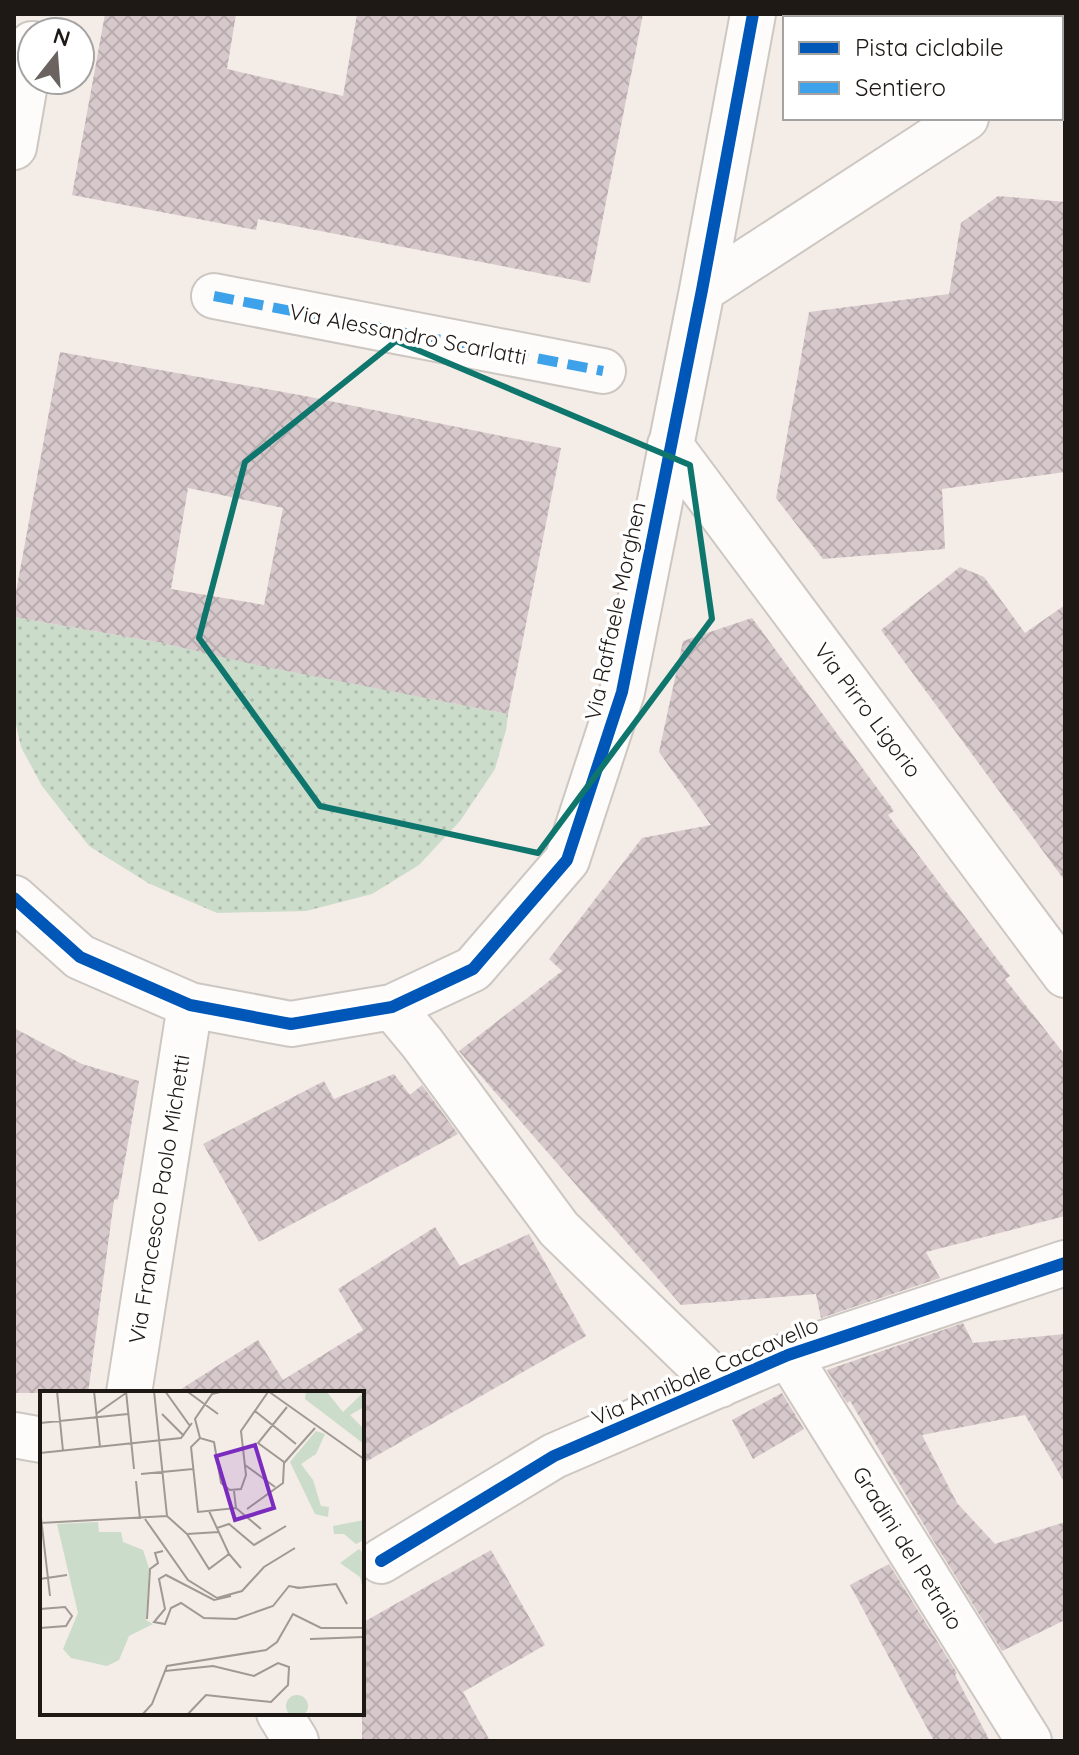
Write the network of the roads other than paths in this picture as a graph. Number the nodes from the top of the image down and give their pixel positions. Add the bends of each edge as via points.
1 (753, 14) edge
2 (23, 96) edge
3 (963, 120) edge
4 (14, 147) edge
5 (702, 290) junction
6 (214, 296) dead end
7 (603, 371) dead end
8 (670, 445) junction
9 (14, 898) edge
10 (1065, 975) edge
11 (190, 1005) junction
12 (392, 1007) junction
13 (1065, 1263) edge
14 (788, 1355) junction
15 (720, 1385) junction
16 (129, 1391) edge
17 (14, 1435) edge
18 (40, 1440) edge
19 (381, 1561) dead end
20 (280, 1715) edge
21 (296, 1741) edge
22 (1029, 1741) edge

1 - 5 street, Via Raffaele Morghen
2 - 4 street
3 - 5 street
5 - 8 street, Via Raffaele Morghen
6 - 7 street, Via Alessandro Scarlatti
8 - 10 street, Via Pirro Ligorio
8 - 12 street, Via Raffaele Morghen via 622,692 567,860 473,969
9 - 11 street, Via Raffaele Morghen via 80,957
11 - 12 street, Via Raffaele Morghen via 291,1024
11 - 16 street, Via Francesco Paolo Michetti
12 - 15 street, Via Annibale Caccavello via 559,1229
13 - 14 street, Via Annibale Caccavello
14 - 15 street, Via Annibale Caccavello
14 - 22 street, Gradini del Petraio
15 - 19 street, Via Annibale Caccavello via 554,1456
17 - 18 street
20 - 21 street

